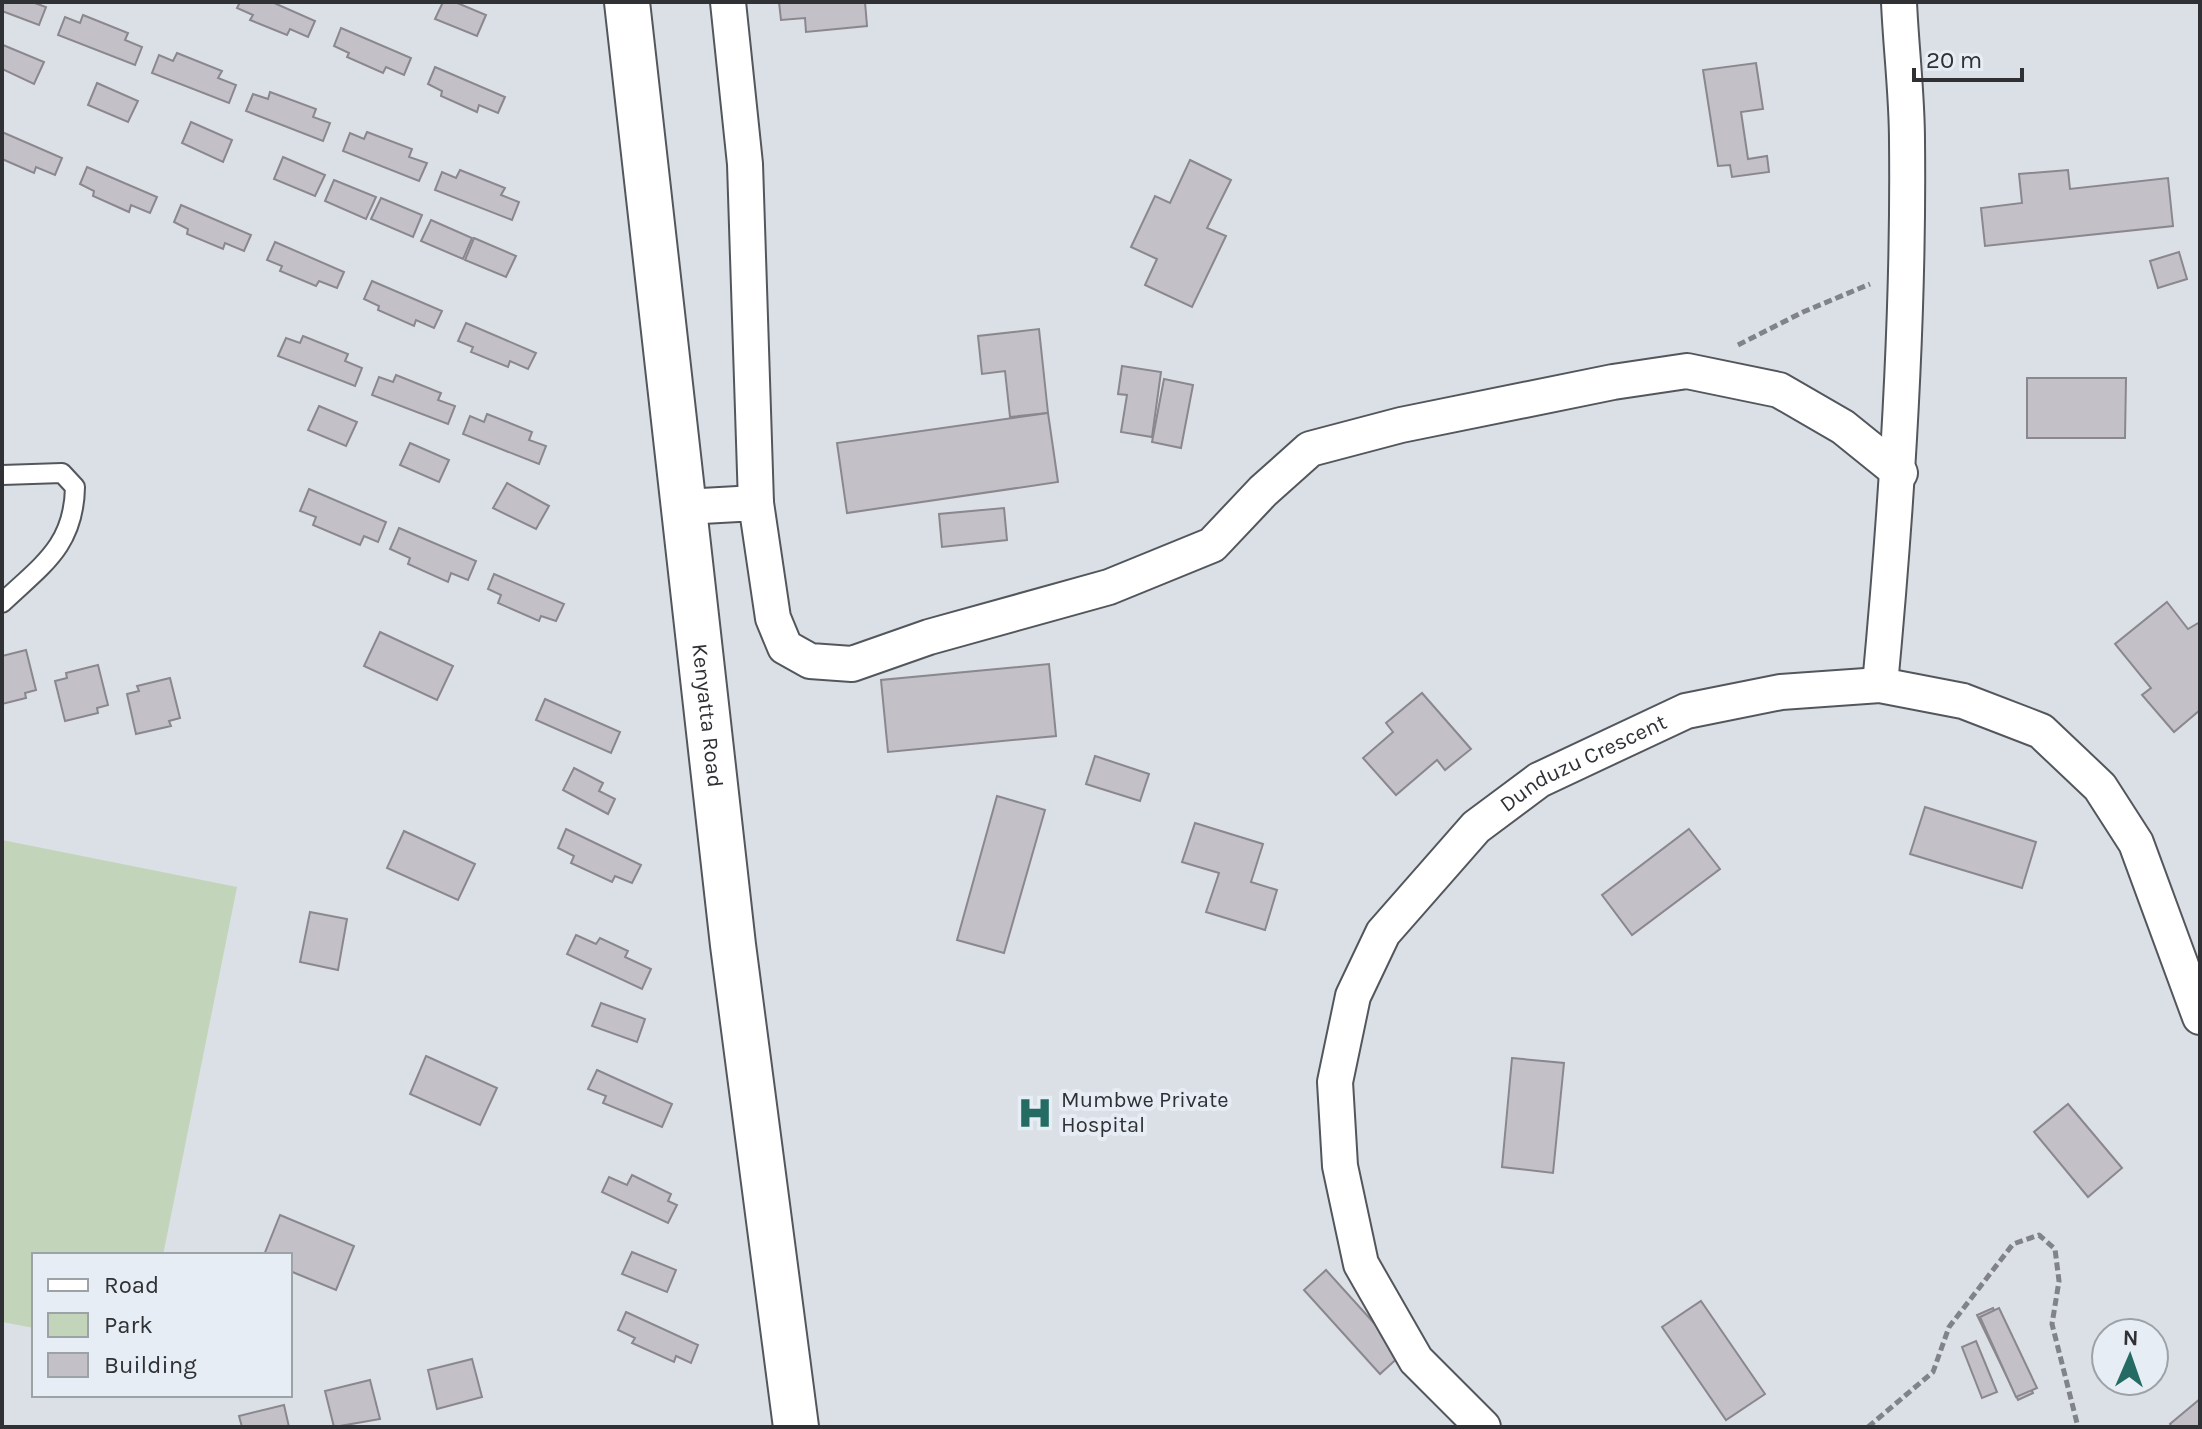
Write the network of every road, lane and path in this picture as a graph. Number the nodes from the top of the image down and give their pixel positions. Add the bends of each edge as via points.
1 (627, 2) edge
2 (728, 2) edge
3 (1899, 2) edge
4 (1876, 276) dead end
5 (1687, 371) junction
6 (1900, 473) junction
7 (2, 475) edge
8 (756, 503) junction
9 (684, 507) junction
10 (2, 603) edge
11 (1880, 685) junction
12 (2200, 1017) edge
13 (796, 1427) edge
14 (1483, 1427) edge
15 (1868, 1427) edge
16 (2078, 1427) edge

1 - 9 street, Kenyatta Road
2 - 8 street via 745,164
3 - 6 street via 1907,137
4 - 5 path via 1868,287 1803,312
5 - 6 street via 1779,390 1843,427
5 - 8 street via 1401,425 1310,449 1212,545 1109,587 852,664 810,661 785,647 773,618
6 - 11 street
7 - 10 lane via 62,473 75,487 75,511 69,532 51,559
8 - 9 street
9 - 13 street, Kenyatta Road via 733,945
11 - 12 street, Dunduzu Crescent via 1963,701 2041,731 2100,787 2136,843
11 - 14 street, Dunduzu Crescent via 1781,692 1686,711 1539,780 1476,827 1383,933 1353,996 1335,1082 1340,1166 1361,1264 1416,1360
15 - 16 path via 1933,1372 1949,1327 2013,1244 2039,1235 2055,1249 2059,1281 2052,1324

